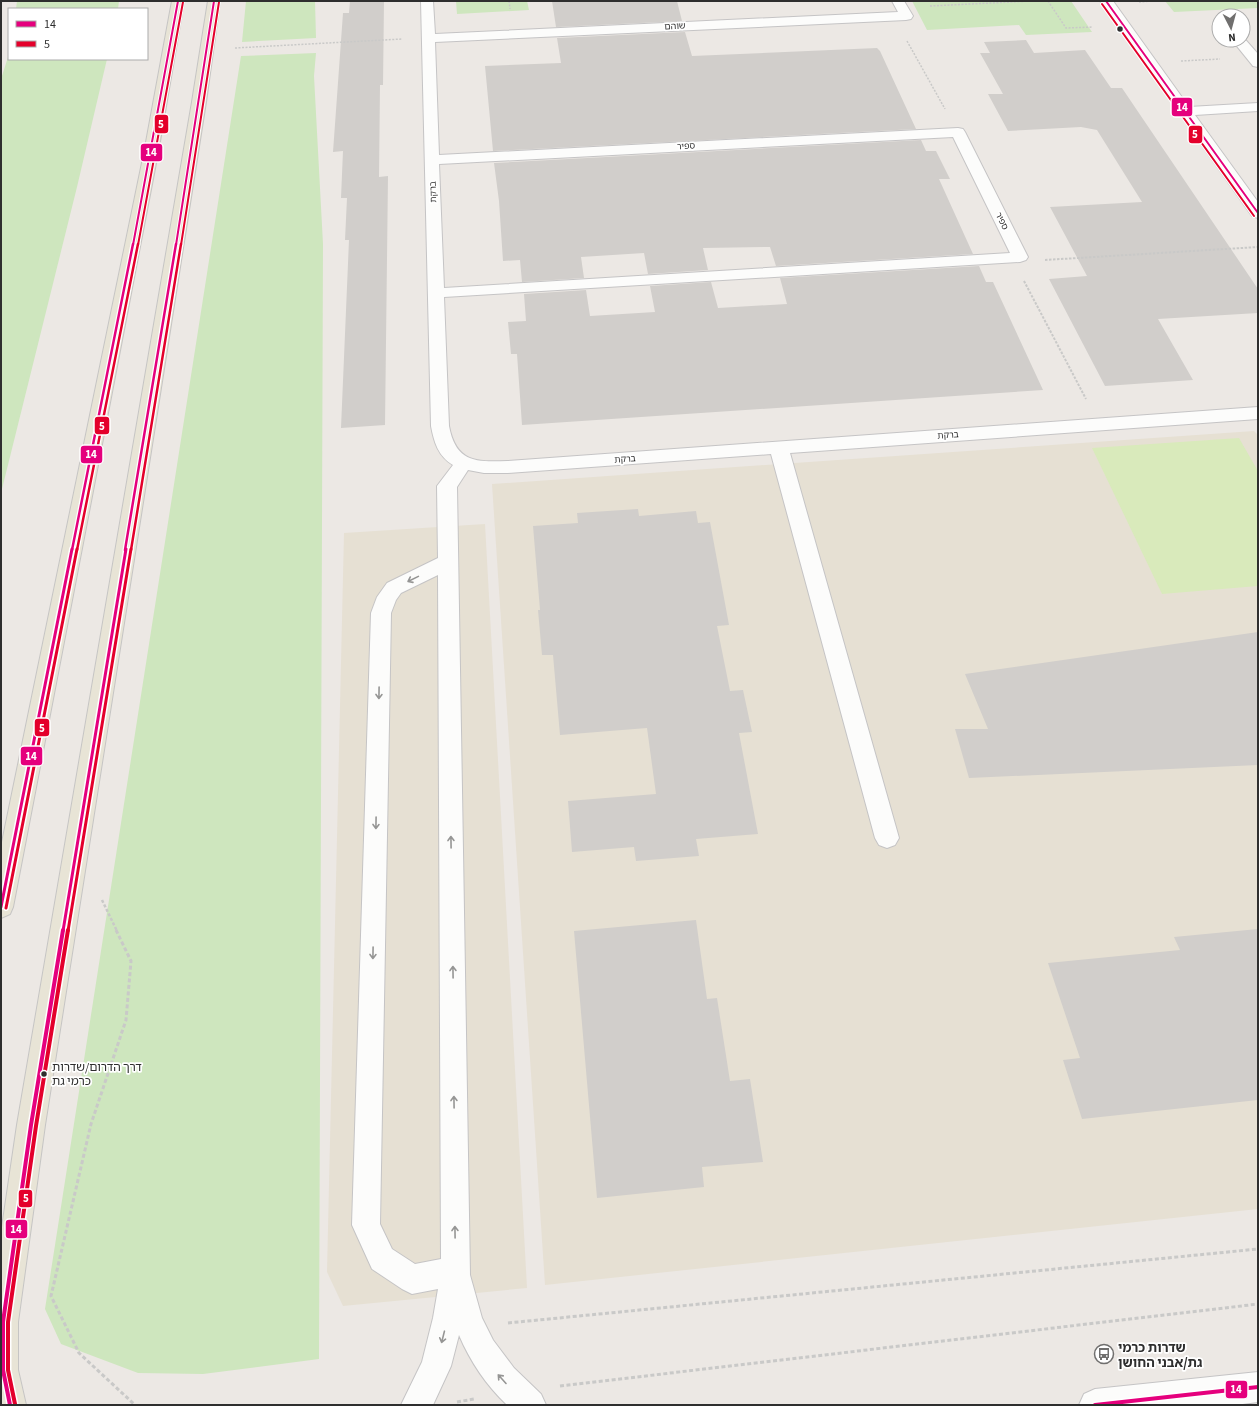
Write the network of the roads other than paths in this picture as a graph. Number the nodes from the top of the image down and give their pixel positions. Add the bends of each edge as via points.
1 (178, 1) edge
2 (214, 1) edge
3 (427, 1) edge
4 (1106, 1) edge
5 (898, 8) edge
6 (428, 38) junction
7 (1246, 48) edge
8 (1256, 60) edge
9 (1258, 107) edge
10 (1185, 111) junction
11 (432, 160) junction
12 (1258, 212) edge
13 (436, 293) junction
14 (1258, 412) edge
15 (780, 448) junction
16 (464, 463) junction
17 (448, 561) junction
18 (887, 838) dead end
19 (1, 907) edge
20 (456, 1272) junction
21 (1258, 1387) edge
22 (522, 1398) edge
23 (10, 1405) edge
24 (418, 1405) edge
25 (1096, 1405) edge

1 - 19 main road via 149,161
2 - 23 main road via 31,1125 3,1322 3,1370
3 - 6 street, ברקת
4 - 10 street
5 - 6 street, שוהם
6 - 11 street, ברקת
7 - 8 street
9 - 10 street
10 - 12 street
11 - 13 street, ברקת
11 - 13 street, ספיר via 958,132 1016,257
13 - 16 street, ברקת via 440,434 445,449
14 - 15 street, ברקת
15 - 16 street, ברקת via 508,467 483,467
15 - 18 street
16 - 17 street via 448,486
20 -> 17 street
17 -> 20 street via 394,588 387,597 381,613 366,1225 382,1259 412,1279
22 -> 20 street via 496,1372 481,1351 461,1301
20 -> 24 street via 436,1366
21 - 25 street

